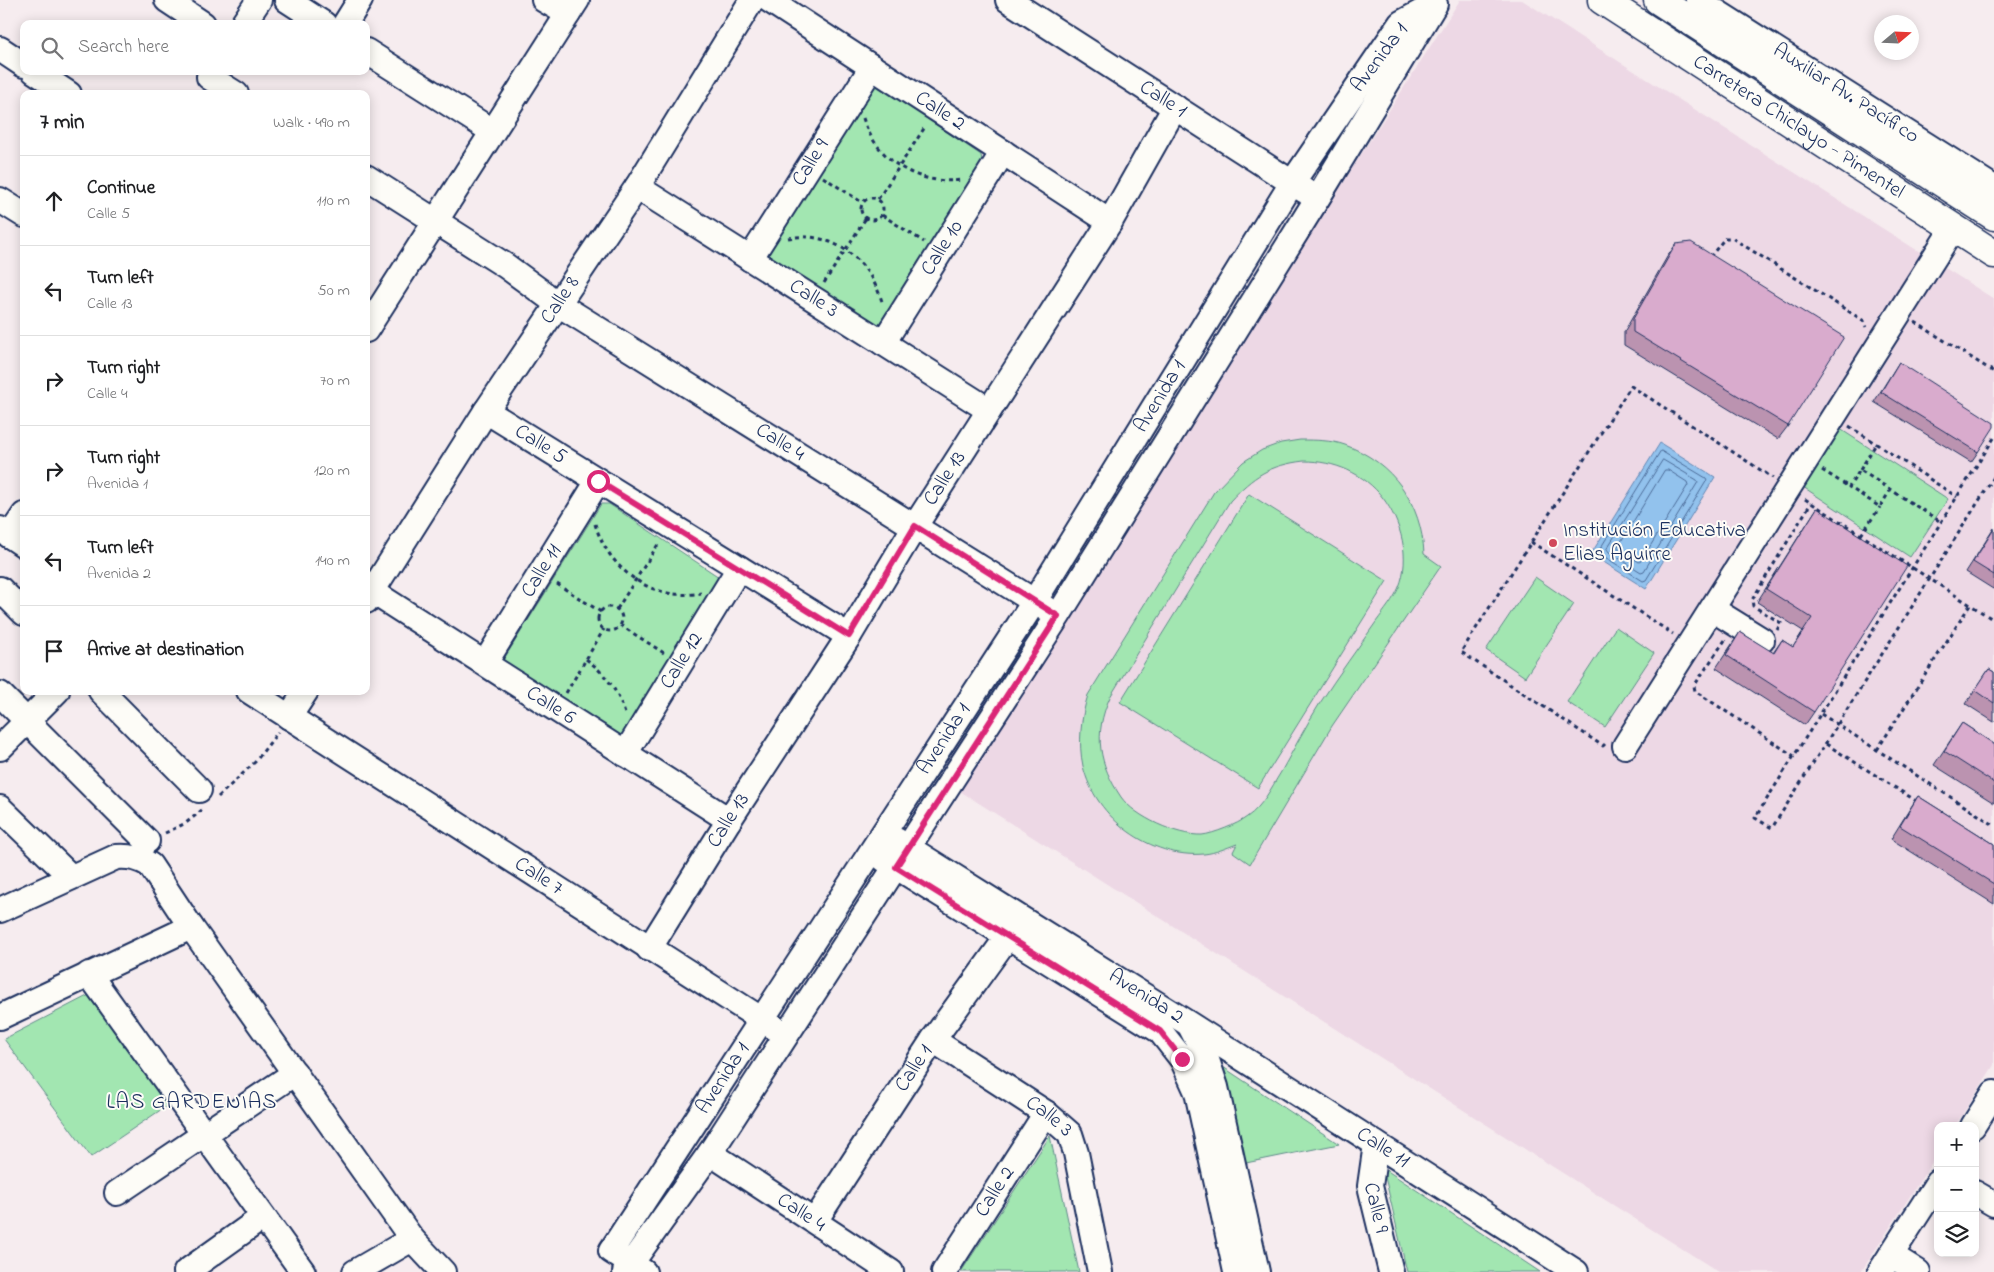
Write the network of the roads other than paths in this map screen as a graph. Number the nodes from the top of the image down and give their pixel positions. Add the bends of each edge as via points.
1 (167, 0) edge
2 (259, 0) edge
3 (287, 0) edge
4 (360, 0) edge
5 (544, 0) edge
6 (752, 0) edge
7 (769, 0) edge
8 (1008, 0) edge
9 (1602, 0) edge
10 (1658, 0) edge
11 (1698, 0) edge
12 (1436, 2) edge
13 (572, 7) edge
14 (198, 20) edge
15 (246, 20) edge
16 (318, 20) edge
17 (348, 20) edge
18 (0, 49) edge
19 (370, 54) edge
20 (20, 62) edge
21 (872, 67) junction
22 (40, 75) edge
23 (207, 81) edge
24 (63, 90) edge
25 (227, 90) edge
26 (1175, 107) junction
27 (492, 131) junction
28 (1003, 152) junction
29 (370, 180) edge
30 (1292, 183) junction
31 (637, 187) junction
32 (1994, 188) edge
33 (1318, 199) junction
34 (0, 200) edge
35 (20, 212) edge
36 (1994, 216) edge
37 (436, 221) junction
38 (1110, 222) junction
39 (1953, 228) junction
40 (1994, 254) edge
41 (750, 259) junction
42 (558, 304) junction
43 (370, 320) edge
44 (884, 342) junction
45 (989, 410) junction
46 (486, 411) junction
47 (598, 481) junction
48 (20, 522) edge
49 (915, 526) junction
50 (11, 537) edge
51 (739, 568) junction
52 (0, 589) edge
53 (370, 594) edge
54 (370, 597) edge
55 (1034, 602) junction
56 (20, 609) edge
57 (1712, 609) junction
58 (1058, 616) junction
59 (849, 636) junction
60 (1762, 640) dead end
61 (484, 663) junction
62 (0, 694) edge
63 (53, 695) edge
64 (105, 695) edge
65 (255, 695) edge
66 (303, 695) edge
67 (289, 717) junction
68 (27, 721) junction
69 (1617, 742) road end
70 (0, 748) edge
71 (625, 754) junction
72 (200, 790) dead end
73 (0, 808) edge
74 (729, 820) junction
75 (148, 841) dead end
76 (878, 842) junction
77 (902, 858) junction
78 (71, 877) junction
79 (0, 910) edge
80 (191, 927) junction
81 (1014, 928) junction
82 (649, 949) junction
83 (89, 974) junction
84 (0, 1017) edge
85 (763, 1020) junction
86 (1189, 1024) junction
87 (786, 1036) junction
88 (933, 1040) junction
89 (295, 1074) junction
90 (1994, 1093) edge
91 (1046, 1113) junction
92 (1976, 1122) edge
93 (204, 1135) junction
94 (1376, 1144) junction
95 (710, 1153) junction
96 (1934, 1188) edge
97 (117, 1193) dead end
98 (1979, 1195) edge
99 (1994, 1204) edge
100 (263, 1217) junction
101 (815, 1221) junction
102 (412, 1239) junction
103 (1886, 1264) edge
104 (633, 1269) edge
105 (1571, 1271) edge
106 (186, 1272) edge
107 (303, 1272) edge
108 (356, 1272) edge
109 (443, 1272) edge
110 (891, 1272) edge
111 (944, 1272) edge
112 (1100, 1272) edge
113 (1236, 1272) edge
114 (1256, 1272) edge
115 (1391, 1272) edge
116 (1918, 1272) edge

1 - 14 street
2 - 15 street
3 - 16 street
4 - 17 street
5 - 13 street
6 - 31 street, Calle 8
7 - 21 street, Calle 2
8 - 26 street, Calle 1
9 - 39 main road, Carretera Chiclayo - Pimentel
10 - 36 main road, Carretera Chiclayo - Pimentel
11 - 32 street, Auxiliar Av. Pacífico
12 - 30 street, Avenida 1 via 1402,23
12 - 33 street, Avenida 1
13 - 27 street
18 - 20 street
19 - 27 street
21 - 28 street, Calle 2
21 - 41 street, Calle 9
22 - 24 street
23 - 25 street
26 - 30 street, Calle 1
26 - 38 street, Calle 13
27 - 37 street
28 - 38 street, Calle 2
28 - 44 street, Calle 10
29 - 37 street, Calle 4
30 - 33 street, Calle 1
30 - 55 street, Avenida 1
31 - 41 street, Calle 3
31 - 42 street, Calle 8
33 - 58 street, Avenida 1
34 - 35 street
37 - 42 street, Calle 4
37 - 43 street
38 - 45 street, Calle 13
39 - 40 main road, Carretera Chiclayo - Pimentel
39 - 57 street
41 - 44 street, Calle 3
42 - 46 street, Calle 8
42 - 49 street, Calle 4
44 - 45 street, Calle 3
45 - 49 street, Calle 13
46 - 47 street, Calle 5
46 - 53 street, Calle 8
47 - 51 street, Calle 5
47 - 61 street, Calle 11
48 - 50 street
49 - 55 street, Calle 4
49 - 59 street, Calle 13
51 - 59 street, Calle 5
51 - 71 street, Calle 12
52 - 56 street
54 - 61 street, Calle 6
55 - 58 street, Calle 4
55 - 76 street, Avenida 1
57 - 60 street
57 - 69 street
58 - 77 street, Avenida 1
59 - 74 street, Calle 13
61 - 71 street, Calle 6
62 - 68 street
63 - 68 street
64 - 72 street
65 - 67 street, Calle 7
66 - 67 street
67 - 82 street, Calle 7
68 - 70 street
68 - 75 street
71 - 74 street, Calle 6
73 - 78 street
74 - 82 street, Calle 13
76 - 77 street, Avenida 2
76 - 85 street, Avenida 1
77 - 81 street, Avenida 2
77 - 87 street, Avenida 1
78 - 79 street
78 - 80 street via 116,857 140,859 150,865
80 - 83 street
80 - 89 street
81 - 86 street, Avenida 2
81 - 88 street, Calle 1
81 - 113 street, Avenida 2 via 1160,1031 1182,1059 1197,1092
82 - 85 street, Calle 7
83 - 84 street
83 - 93 street
85 - 87 street, Calle 7
85 - 104 street, Avenida 1 via 611,1251
86 - 94 street, Calle 11
86 - 114 street, Avenida 2 via 1206,1057 1216,1088
87 - 95 street, Avenida 1
88 - 91 street, Calle 3
88 - 101 street, Calle 1
89 - 93 street
89 - 102 street
90 - 92 street
91 - 111 street, Calle 2
91 - 112 street, Calle 3 via 1070,1134
93 - 97 street
93 - 100 street
94 - 105 street, Calle 11
94 - 115 street, Calle 9 via 1370,1186
95 - 101 street, Calle 4
95 - 104 street, Avenida 1
96 - 103 street
98 - 99 street
100 - 106 street
100 - 107 street
101 - 110 street, Calle 4
102 - 108 street
102 - 109 street
103 - 116 street

